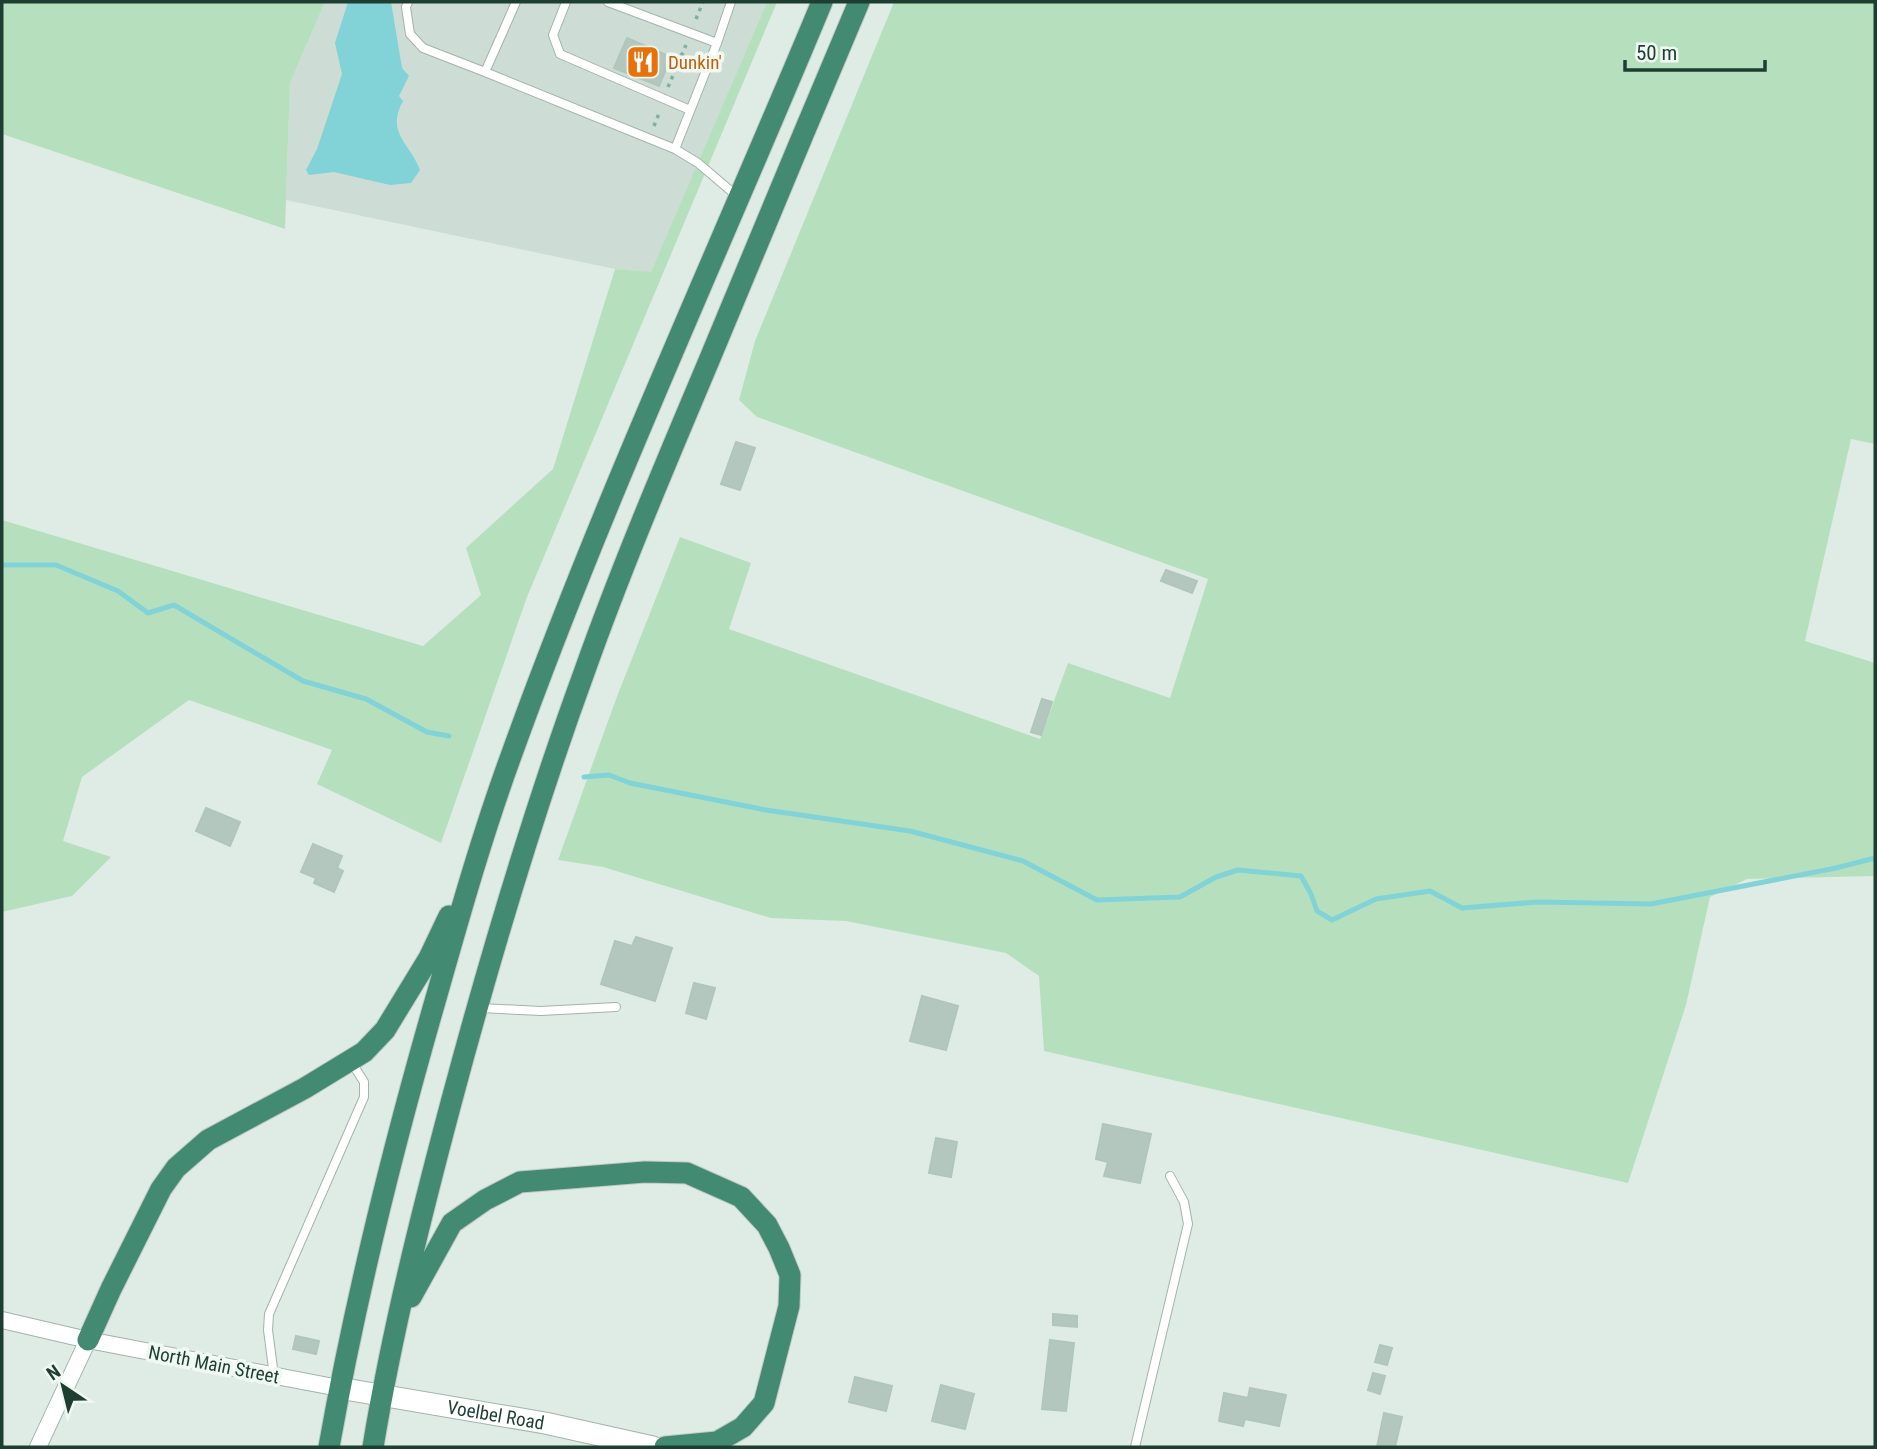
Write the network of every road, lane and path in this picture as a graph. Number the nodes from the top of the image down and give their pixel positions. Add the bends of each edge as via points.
1 (408, 2) edge
2 (516, 2) edge
3 (566, 2) edge
4 (608, 2) edge
5 (703, 2) edge
6 (731, 2) edge
7 (822, 2) edge
8 (859, 2) edge
9 (696, 19) dead end
10 (688, 40) dead end
11 (718, 43) junction
12 (485, 72) junction
13 (667, 89) dead end
14 (662, 106) dead end
15 (690, 110) junction
16 (652, 129) dead end
17 (675, 149) junction
18 (740, 199) junction
19 (479, 855) junction
20 (477, 1007) junction
21 (615, 1007) dead end
22 (351, 1061) junction
23 (1170, 1176) dead end
24 (400, 1317) junction
25 (2, 1320) edge
26 (88, 1340) junction
27 (274, 1376) junction
28 (339, 1388) junction
29 (382, 1395) junction
30 (38, 1447) edge
31 (329, 1447) edge
32 (373, 1447) edge
33 (653, 1447) edge
34 (665, 1447) edge
35 (1135, 1447) edge

1 - 12 lane via 410,34 423,48
2 - 12 lane
3 - 15 lane via 553,35 560,54
4 - 11 lane
5 - 9 path
6 - 11 lane
7 - 18 highway
8 - 20 highway via 615,590 558,745
10 - 13 path
11 - 15 lane
12 - 17 lane
14 - 16 path
15 - 17 lane
17 - 18 lane
18 - 19 highway via 585,562 509,761
19 - 22 highway via 429,958 385,1030
19 - 28 highway via 401,1119
20 - 21 lane via 541,1011
20 - 24 highway via 421,1217
22 - 26 highway via 208,1140 176,1168 161,1189
22 - 27 lane via 364,1082 364,1097 270,1314
23 - 35 lane via 1184,1202 1188,1224
24 - 29 highway
24 - 34 highway via 452,1223 520,1182 687,1173 732,1192 767,1225 790,1275 789,1306 779,1349 764,1403 743,1427 717,1442
25 - 26 street, North Main Street
26 - 27 street, North Main Street
26 - 30 street
27 - 28 street, North Main Street
28 - 29 street, Voelbel Road
28 - 31 highway
29 - 32 highway
29 - 33 street, Voelbel Road

